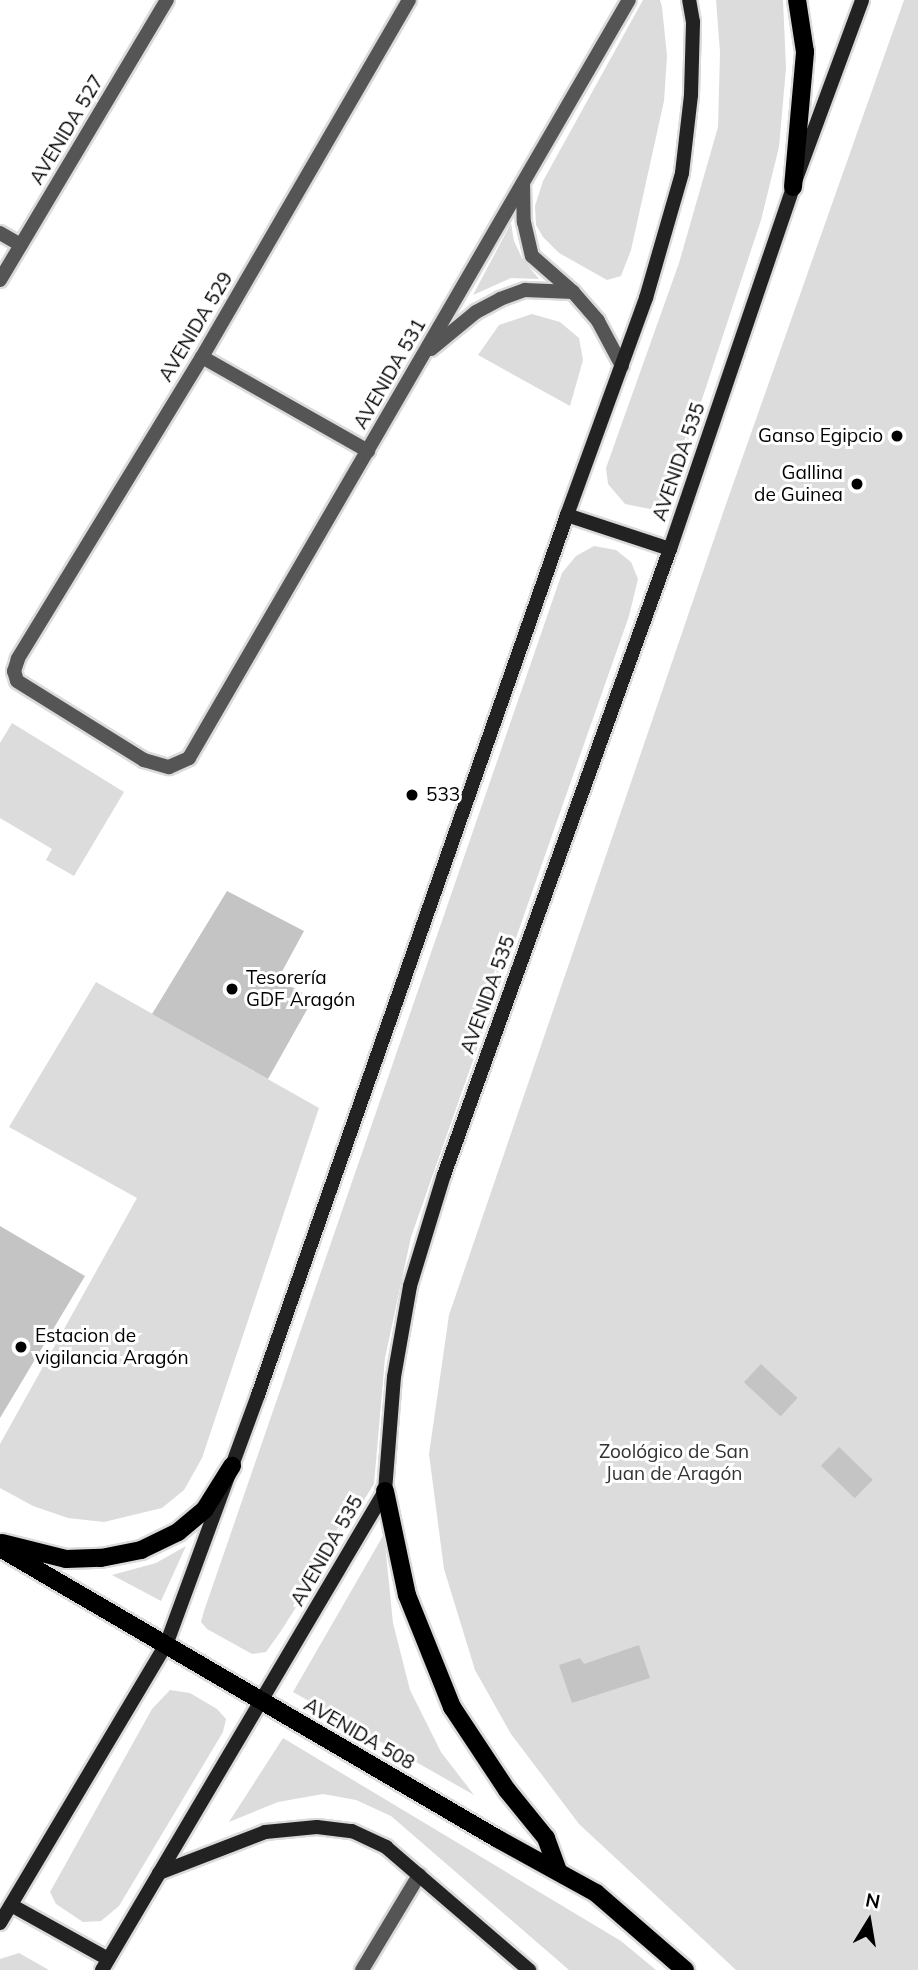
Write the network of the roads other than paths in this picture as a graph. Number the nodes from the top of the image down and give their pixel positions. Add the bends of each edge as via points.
1 (167, 0) edge
2 (409, 0) edge
3 (629, 0) edge
4 (689, 0) edge
5 (797, 0) edge
6 (862, 0) edge
7 (523, 182) junction
8 (793, 187) junction
9 (0, 233) edge
10 (21, 245) junction
11 (0, 281) edge
12 (573, 292) junction
13 (425, 354) junction
14 (202, 357) junction
15 (622, 366) junction
16 (368, 451) junction
17 (567, 514) junction
18 (670, 549) junction
19 (180, 764) joint
20 (232, 1465) junction
21 (384, 1491) junction
22 (0, 1545) edge
23 (166, 1645) junction
24 (261, 1701) junction
25 (558, 1871) junction
26 (159, 1874) junction
27 (419, 1875) junction
28 (11, 1905) junction
29 (0, 1923) edge
30 (105, 1965) edge
31 (362, 1970) edge
32 (529, 1970) edge
33 (685, 1970) edge

1 - 10 street, AVENIDA 527
2 - 14 street, AVENIDA 529
3 - 7 street, AVENIDA 531
4 - 15 street via 693,22 691,95 682,173
5 - 8 main road via 805,52
6 - 8 street, AVENIDA 535
7 - 12 street via 524,222 532,256
7 - 13 street, AVENIDA 531
8 - 18 street, AVENIDA 535
9 - 10 street
10 - 11 street, AVENIDA 527
12 - 13 street via 525,290 500,299 476,312
12 - 15 street via 598,321
13 - 16 street, AVENIDA 531
14 - 16 street
14 - 19 street, AVENIDA 529 via 23,648 14,671 17,681 30,691 144,760 169,767
15 - 17 street
16 - 19 street, AVENIDA 531 via 188,758
17 - 18 street
17 - 20 street
18 - 21 street, AVENIDA 535 via 444,1175 410,1286 394,1377
20 - 22 main road via 205,1509 178,1532 141,1550 66,1559
20 - 23 street
21 - 24 street, AVENIDA 535
21 - 25 main road via 407,1595 453,1707 507,1790 546,1838
22 - 23 main road, AVENIDA 508
23 - 24 main road, AVENIDA 508
23 - 28 street
24 - 25 main road, AVENIDA 508
24 - 26 street, AVENIDA 535
25 - 33 main road, AVENIDA 508 via 596,1893
26 - 27 street via 265,1832 317,1827 352,1831 386,1847
26 - 30 street, AVENIDA 535
27 - 31 street
27 - 32 street
28 - 29 street
28 - 30 street

